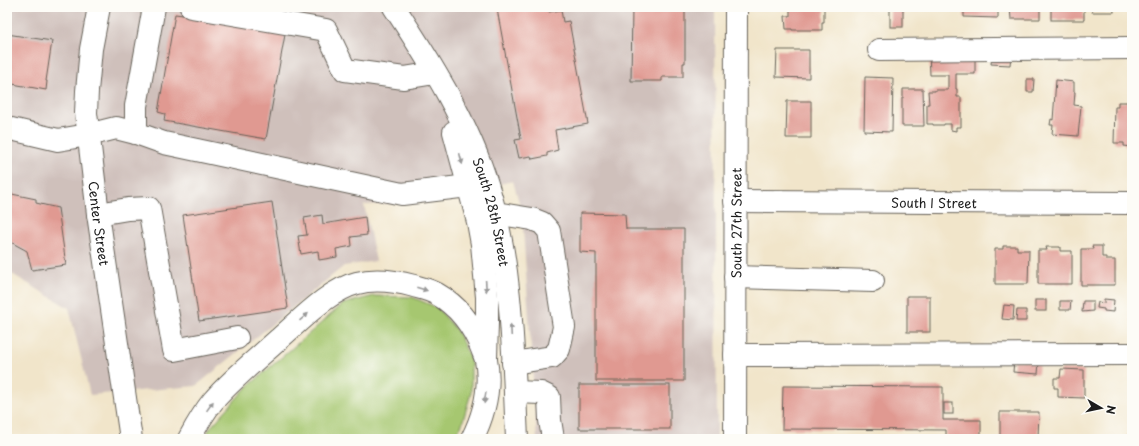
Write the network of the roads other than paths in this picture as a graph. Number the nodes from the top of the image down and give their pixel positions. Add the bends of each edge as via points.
1 (99, 7) edge
2 (154, 7) edge
3 (191, 7) edge
4 (394, 7) edge
5 (736, 7) edge
6 (1132, 48) edge
7 (879, 50) dead end
8 (435, 74) junction
9 (447, 93) junction
10 (7, 128) edge
11 (136, 133) junction
12 (88, 135) junction
13 (468, 186) junction
14 (735, 201) junction
15 (1132, 203) edge
16 (495, 213) junction
17 (98, 214) junction
18 (735, 277) junction
19 (873, 281) dead end
20 (237, 338) dead end
21 (1132, 354) edge
22 (735, 355) junction
23 (486, 359) junction
24 (513, 363) junction
25 (515, 392) junction
26 (131, 439) edge
27 (189, 439) edge
28 (472, 439) edge
29 (517, 439) edge
30 (554, 439) edge
31 (735, 439) edge

1 - 12 street, Center Street via 87,91
2 - 11 street via 136,106
3 - 8 street via 326,30 345,70 404,78
4 - 8 street, South 28th Street
5 - 14 street, South 27th Street
6 - 7 street
8 - 9 street, South 28th Street
9 -> 13 street
9 - 16 street, South 28th Street via 477,158
10 - 12 street via 58,140
11 - 12 street via 116,128
11 - 13 street via 164,143 402,194
12 - 17 street, Center Street
13 -> 23 street via 478,222 485,268
14 - 15 street, South I Street
14 - 18 street, South 27th Street
24 -> 16 street, South 28th Street via 506,269
16 - 24 street via 532,219 542,223 549,231 564,327 559,348 552,357
17 - 20 street via 150,208 174,350
17 - 26 street, Center Street
18 - 19 street
18 - 22 street, South 27th Street
21 - 22 street
22 - 31 street, South 27th Street
27 -> 23 street via 213,402 238,375 314,308 338,290 356,283 394,281 436,294 458,310 471,325
23 -> 28 street via 486,398
24 - 25 street, South 28th Street
25 - 29 street, South 28th Street
25 - 30 street via 541,393 549,397

